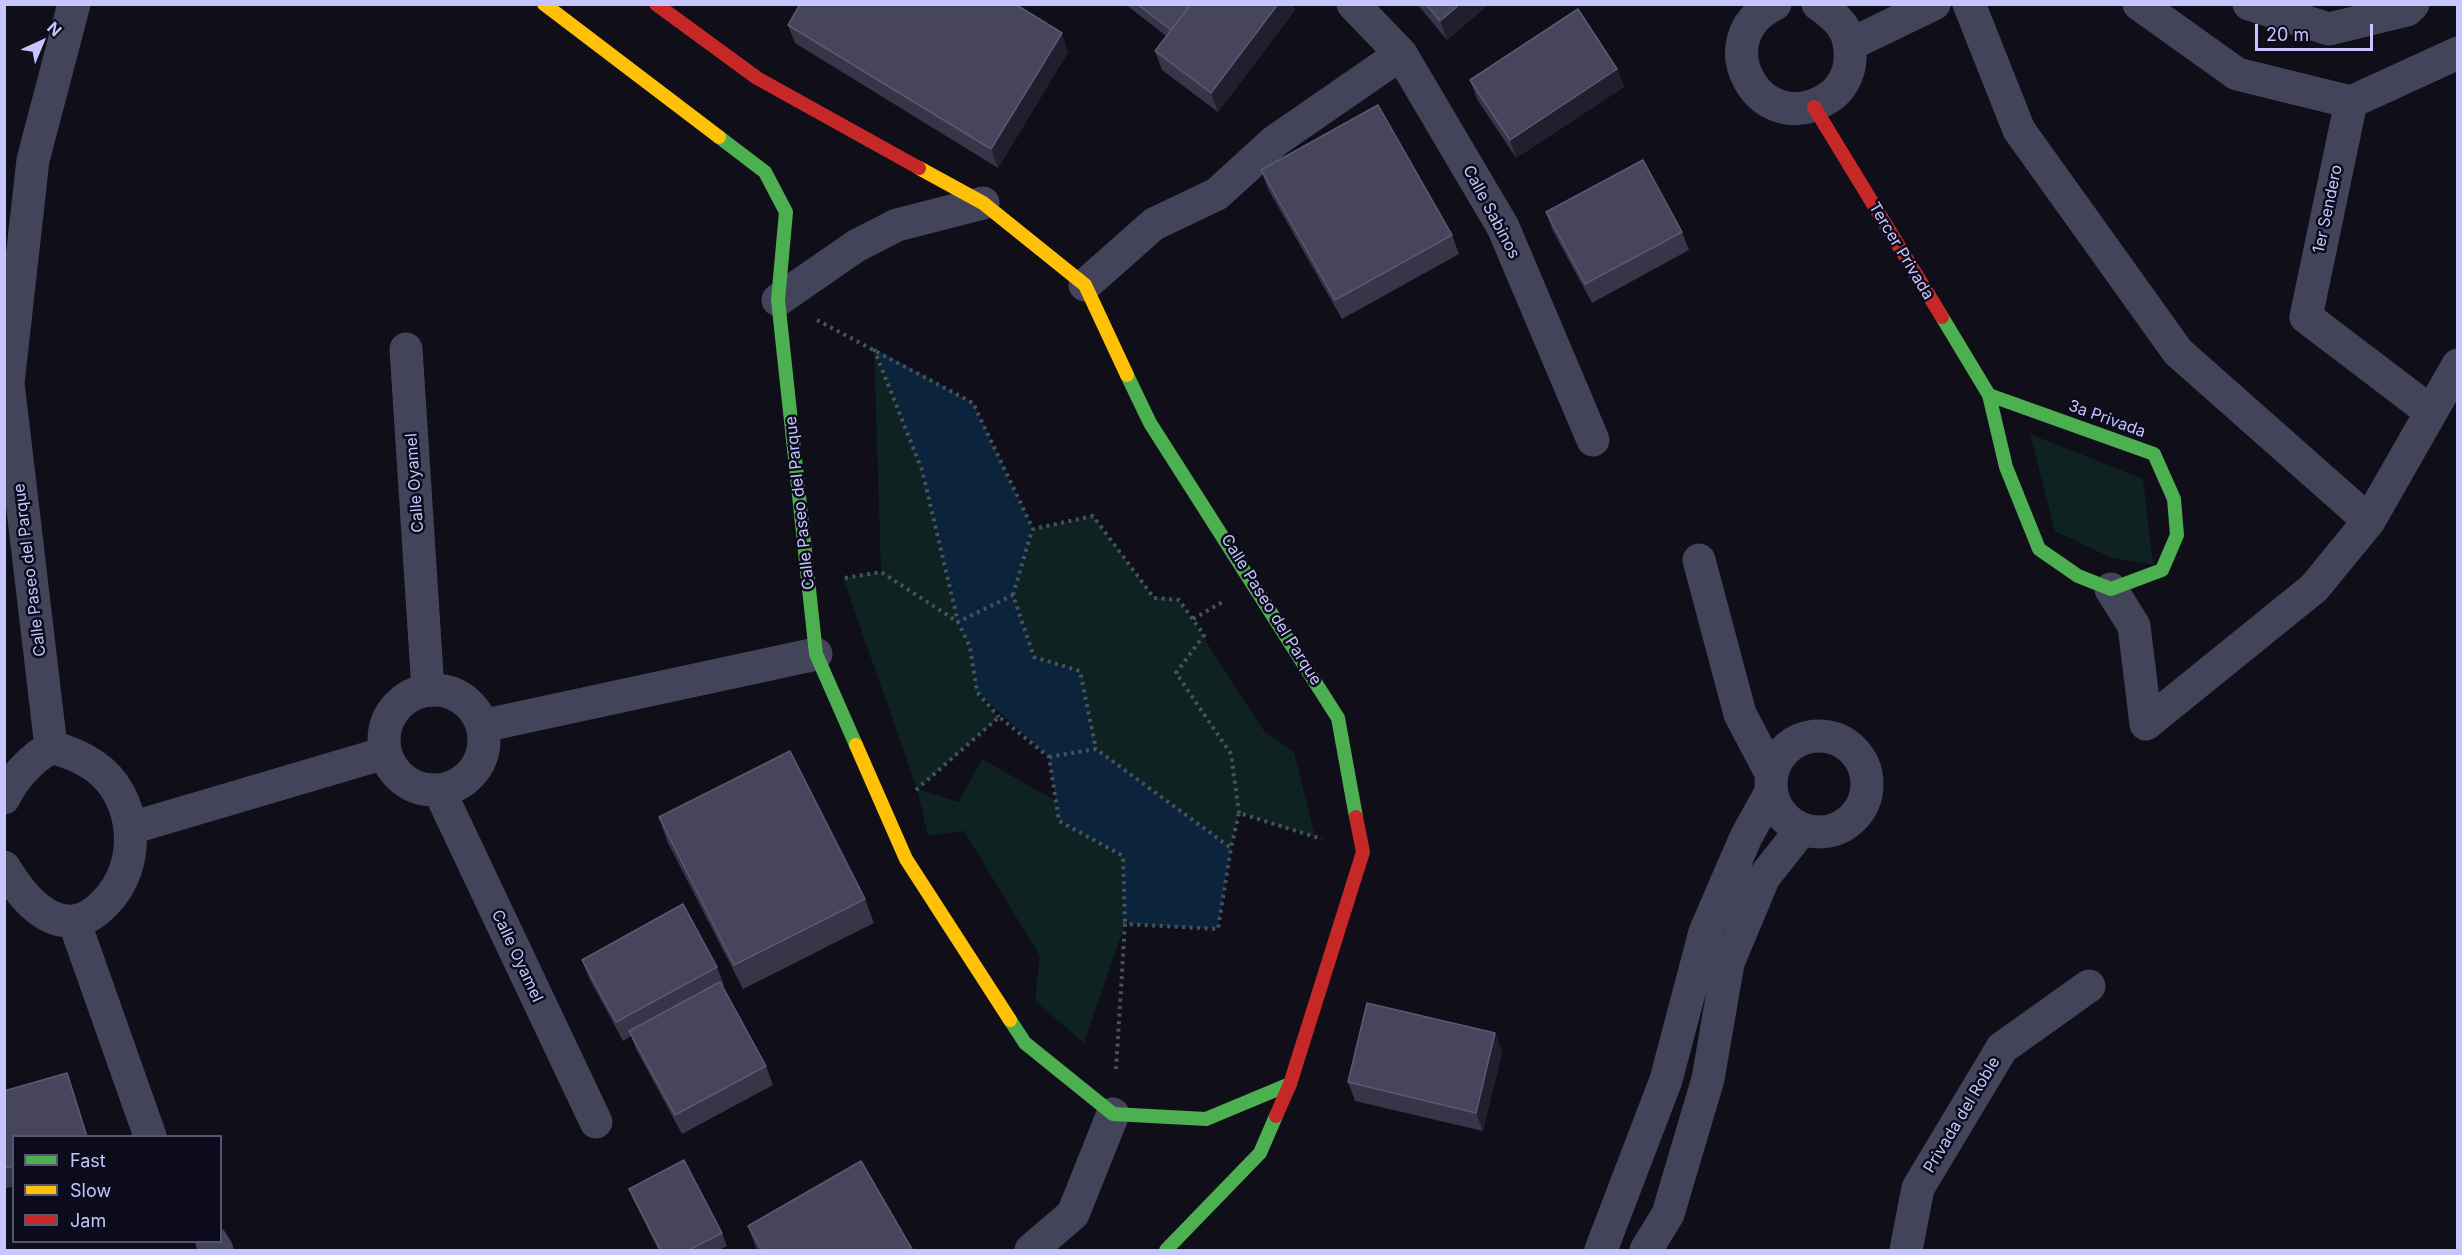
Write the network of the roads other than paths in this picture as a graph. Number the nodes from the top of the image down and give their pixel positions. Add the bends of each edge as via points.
1 (74, 4) edge
2 (544, 4) edge
3 (656, 4) edge
4 (1353, 4) edge
5 (1774, 4) edge
6 (1818, 4) edge
7 (1934, 4) edge
8 (1970, 4) edge
9 (2139, 4) edge
10 (2249, 4) edge
11 (2413, 4) edge
12 (1851, 44) junction
13 (2457, 53) edge
14 (1401, 54) junction
15 (2351, 102) junction
16 (1814, 107) junction
17 (983, 203) junction
18 (1084, 285) junction
19 (778, 300) junction
20 (406, 349) dead end
21 (2457, 365) edge
22 (1989, 395) junction
23 (2431, 412) junction
24 (1593, 440) dead end
25 (2369, 521) junction
26 (1699, 560) dead end
27 (2111, 588) junction
28 (816, 654) junction
29 (428, 690) junction
30 (482, 726) junction
31 (51, 747) junction
32 (385, 753) junction
33 (1772, 784) junction
34 (439, 790) junction
35 (4, 798) edge
36 (131, 828) junction
37 (1802, 829) junction
38 (4, 867) edge
39 (74, 921) junction
40 (2090, 987) dead end
41 (1290, 1084) junction
42 (1113, 1114) junction
43 (596, 1122) dead end
44 (149, 1135) edge
45 (1031, 1251) edge
46 (1166, 1251) edge
47 (1601, 1251) edge
48 (1647, 1251) edge
49 (1906, 1251) edge

1 - 31 street, Calle Paseo del Parque via 33,160 8,383
2 - 19 street, Calle Paseo del Parque via 765,172 786,212
3 - 17 street, Calle Paseo del Parque via 758,78
4 - 14 street, Calle Sabinos
5 - 16 street via 1761,11 1746,30 1740,56 1747,81 1765,100 1788,109
6 - 12 street via 1838,18
7 - 12 street
8 - 25 street via 2019,130 2178,352
9 - 15 street via 2237,74
10 - 11 street via 2329,29 2407,10
12 - 16 street via 1850,70 1836,93
13 - 15 street
14 - 18 street via 1275,141 1217,194 1154,224
14 - 24 street, Calle Sabinos via 1503,227
15 - 23 street, 1er Sendero via 2306,317
16 - 22 street, Tercer Privada
17 - 18 street, Calle Paseo del Parque
17 - 19 street via 897,225 856,246
18 - 41 street, Calle Paseo del Parque via 1150,423 1338,718 1363,852
19 - 28 street, Calle Paseo del Parque
20 - 29 street, Calle Oyamel
21 - 23 street
22 - 27 street via 2006,467 2039,549 2078,576
22 - 27 street, 3a Privada via 2154,454 2174,499 2177,535 2162,570
23 - 25 street
25 - 27 street via 2314,588 2146,724 2134,626
26 - 33 street via 1740,714
28 - 30 street
28 - 42 street, Calle Paseo del Parque via 906,859 1025,1043
29 - 30 street via 446,691 462,699 474,710
29 - 32 street via 412,694 398,704 383,736
30 - 34 street via 484,744 470,775
31 - 35 street via 17,776
31 - 36 street via 95,766 112,783
32 - 34 street via 405,781
32 - 36 street
33 - 37 street via 1777,808
33 - 37 street via 1778,760 1788,747 1803,738 1836,739 1861,761 1867,777 1860,809 1835,829
33 - 47 street via 1705,932 1666,1080
34 - 43 street, Calle Oyamel
36 - 39 street via 124,875 94,913
37 - 48 street via 1764,877 1728,963 1708,1079 1668,1214
38 - 39 street via 33,905 54,918
39 - 44 street
40 - 49 street, Privada del Roble via 2002,1048 1918,1188
41 - 42 street via 1206,1119
41 - 46 street, Calle Paseo del Parque via 1260,1153
42 - 45 street via 1073,1214

